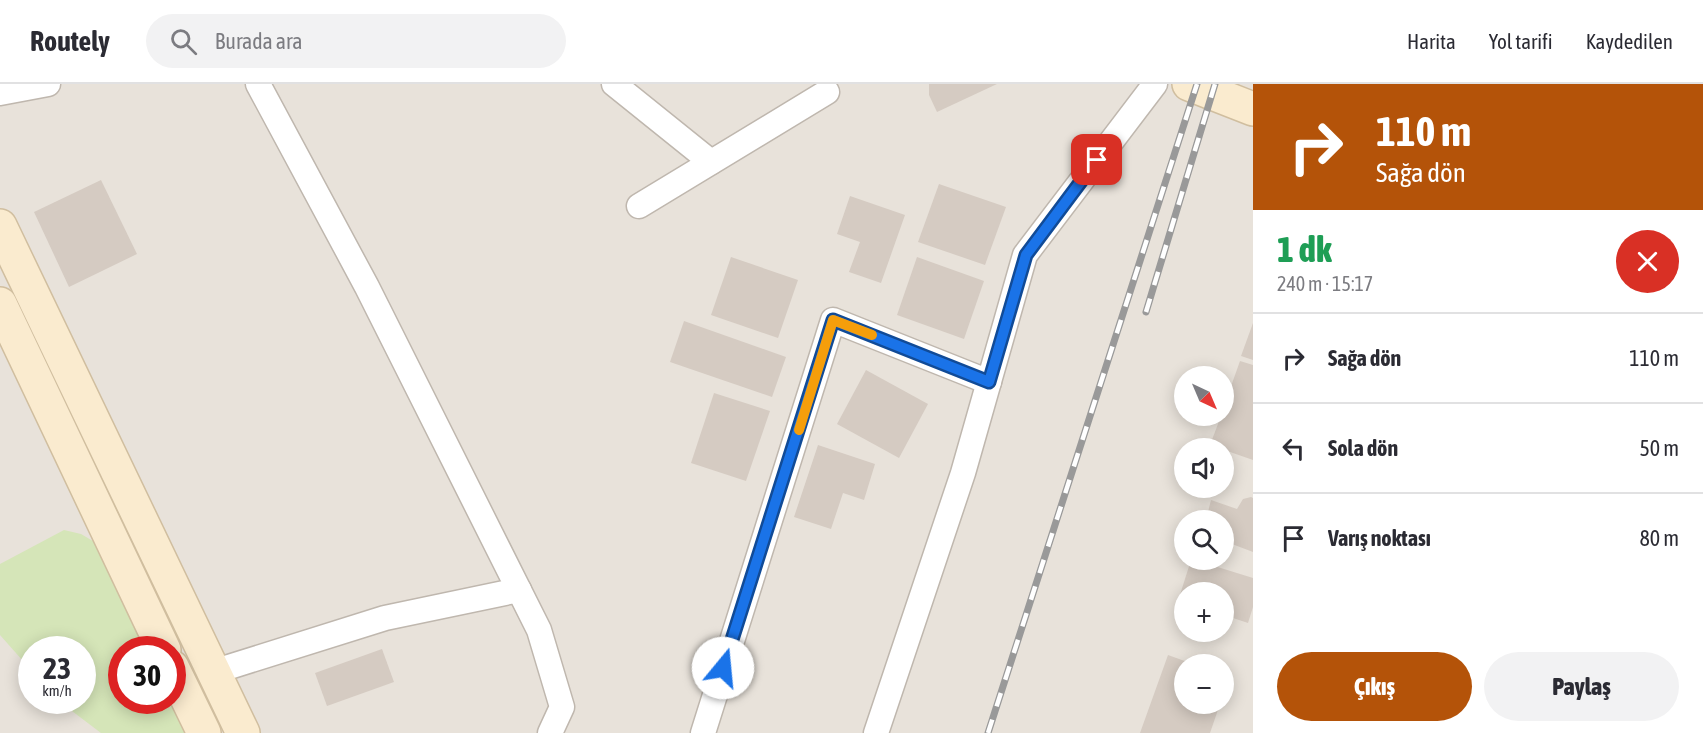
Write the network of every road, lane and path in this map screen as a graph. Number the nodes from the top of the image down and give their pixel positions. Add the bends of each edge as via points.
1 (48, 84) edge
2 (258, 84) edge
3 (614, 84) edge
4 (1155, 84) edge
5 (1189, 84) edge
6 (827, 92) dead end
7 (0, 93) edge
8 (1253, 109) edge
9 (711, 162) junction
10 (639, 206) dead end
11 (0, 226) edge
12 (0, 304) edge
13 (989, 382) junction
14 (519, 590) junction
15 (157, 636) edge
16 (213, 672) junction
17 (186, 696) edge
18 (204, 733) edge
19 (243, 733) edge
20 (550, 733) edge
21 (703, 733) edge
22 (876, 733) edge

1 - 7 street
2 - 14 street via 367,287
3 - 9 street
4 - 13 street via 1026,255
5 - 8 main road
6 - 9 street
9 - 10 street
11 - 16 main road
12 - 15 main road
13 - 21 street via 833,320
13 - 22 street via 963,473
14 - 16 street via 385,618
14 - 20 street via 539,630 562,706
16 - 19 main road
17 - 18 main road

